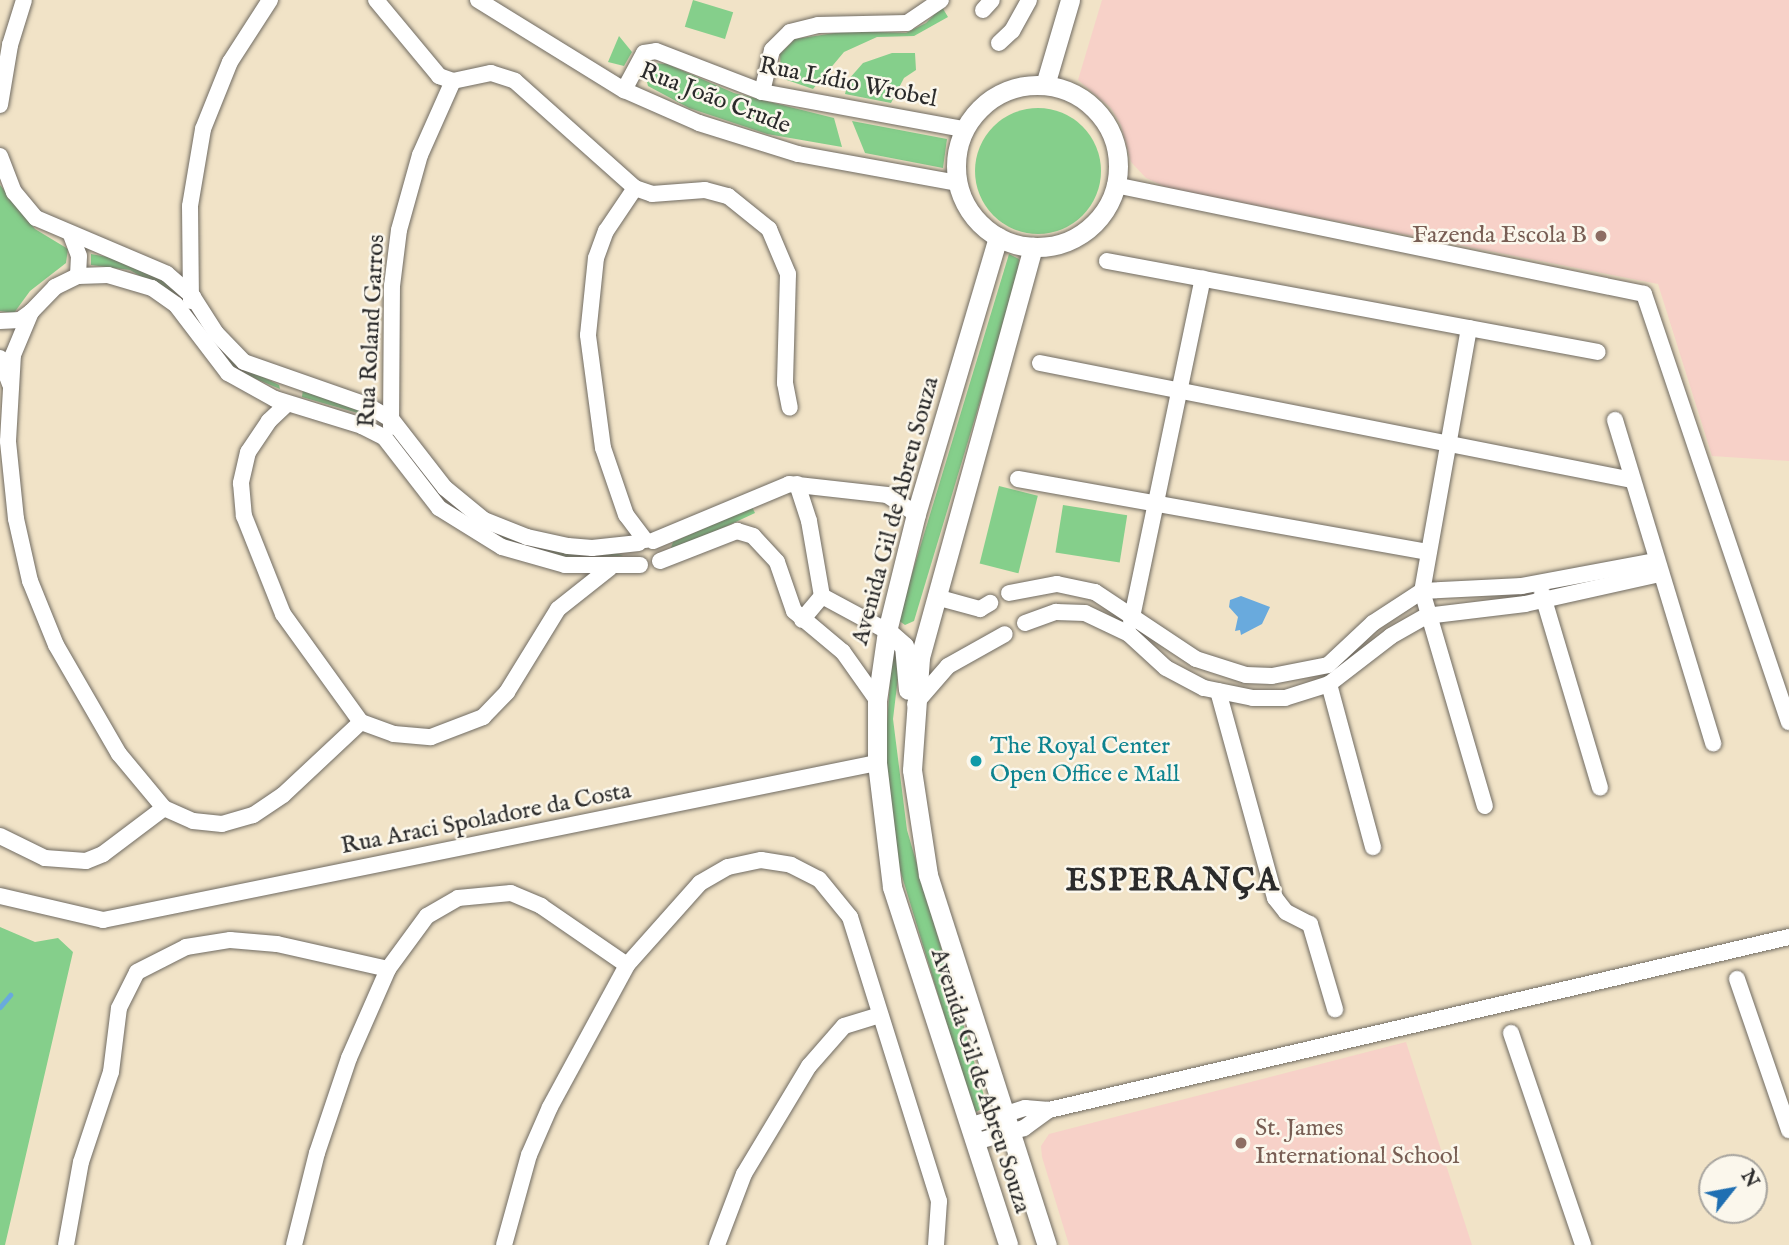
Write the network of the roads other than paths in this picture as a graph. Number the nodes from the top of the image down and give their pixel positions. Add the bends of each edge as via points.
1 (24, 0) edge
2 (270, 0) edge
3 (376, 0) edge
4 (478, 0) edge
5 (941, 0) edge
6 (1010, 0) edge
7 (1026, 0) edge
8 (1070, 0) edge
9 (999, 44) dead end
10 (9, 52) junction
11 (0, 68) edge
12 (453, 81) junction
13 (1045, 85) junction
14 (624, 90) junction
15 (762, 92) junction
16 (0, 105) edge
17 (964, 129) junction
18 (1, 166) edge
19 (958, 183) junction
20 (1115, 185) junction
21 (635, 188) junction
22 (71, 235) junction
23 (998, 237) junction
24 (1033, 247) junction
25 (1107, 261) dead end
26 (78, 276) junction
27 (1203, 278) junction
28 (192, 296) junction
29 (32, 312) junction
30 (185, 315) junction
31 (0, 321) edge
32 (1469, 328) junction
33 (1598, 352) dead end
34 (0, 358) edge
35 (1040, 363) dead end
36 (12, 390) junction
37 (1182, 390) junction
38 (287, 404) junction
39 (790, 408) dead end
40 (392, 420) junction
41 (1615, 420) dead end
42 (8, 441) junction
43 (389, 442) junction
44 (1448, 442) junction
45 (0, 459) edge
46 (1018, 479) dead end
47 (1632, 480) junction
48 (796, 484) junction
49 (1157, 504) junction
50 (0, 514) edge
51 (916, 514) junction
52 (16, 519) junction
53 (646, 541) junction
54 (1429, 552) junction
55 (660, 561) junction
56 (640, 565) junction
57 (1657, 567) junction
58 (610, 569) junction
59 (1540, 584) junction
60 (1422, 591) junction
61 (1009, 593) dead end
62 (822, 596) junction
63 (936, 597) junction
64 (1544, 600) junction
65 (990, 603) dead end
66 (1133, 613) junction
67 (1426, 616) junction
68 (802, 620) junction
69 (1026, 623) dead end
70 (887, 631) junction
71 (1005, 634) dead end
72 (1129, 634) junction
73 (1329, 684) junction
74 (1218, 691) junction
75 (877, 700) junction
76 (915, 704) junction
77 (361, 722) junction
78 (1789, 722) edge
79 (1713, 743) dead end
80 (877, 763) junction
81 (1600, 788) dead end
82 (1485, 806) dead end
83 (164, 808) junction
84 (0, 836) edge
85 (1373, 847) dead end
86 (0, 896) edge
87 (1789, 937) edge
88 (627, 965) junction
89 (388, 969) junction
90 (1737, 979) dead end
91 (1335, 1009) dead end
92 (880, 1015) junction
93 (1511, 1034) dead end
94 (1007, 1123) junction
95 (1789, 1130) edge
96 (972, 1134) junction
97 (66, 1245) edge
98 (294, 1245) edge
99 (503, 1245) edge
100 (717, 1245) edge
101 (936, 1245) edge
102 (1008, 1245) edge
103 (1047, 1245) edge
104 (1583, 1245) edge

1 - 10 street
2 - 28 street via 230,62 203,129 190,206
3 - 12 street via 439,76
4 - 14 street, Rua João Crude
5 - 15 street via 907,23 818,25 786,34 772,50
6 - 7 street
7 - 9 street via 1012,32
8 - 13 street
10 - 11 street
10 - 16 street
12 - 21 street via 491,74 515,81
12 - 40 street, Rua Roland Garros via 420,155 399,230 392,286
13 - 17 street via 1021,86 998,95 979,109
13 - 20 street via 1090,105 1106,124 1116,147
14 - 15 street, Rua Lídio Wrobel via 644,53 650,51
14 - 19 street, Rua João Crude via 747,141
15 - 17 street, Rua Lídio Wrobel
17 - 19 street via 956,164
18 - 22 street via 14,192 36,218
19 - 23 street via 979,223
20 - 24 street via 1100,218 1081,235 1058,245
20 - 78 street via 1644,293
21 - 39 street via 652,194 721,194 741,202 769,229 788,274 785,383
21 - 53 street via 606,231 596,258 588,335 603,447 626,515
22 - 26 street via 79,256
22 - 28 street via 167,274
23 - 24 street
23 - 51 street, Avenida Gil de Abreu Souza
24 - 63 street, Avenida Gil de Abreu Souza
25 - 27 street
26 - 29 street via 55,287
26 - 30 street via 118,276 138,282 162,294
27 - 32 street
27 - 37 street
28 - 30 street
28 - 40 street via 223,342 244,362 368,405
29 - 31 street via 20,320
29 - 36 street via 13,355
30 - 38 street via 228,373
32 - 33 street
32 - 44 street
34 - 36 street
35 - 37 street
36 - 42 street
37 - 44 street
37 - 49 street
38 - 43 street via 362,426
38 - 77 street via 263,427 248,452 241,483 244,516 283,614
40 - 43 street, Rua Roland Garros
40 - 53 street via 445,488 499,527 568,546
41 - 47 street
42 - 45 street
42 - 52 street
43 - 58 street via 428,496 475,534 541,561
44 - 47 street
44 - 54 street
46 - 49 street
47 - 57 street
48 - 51 street via 887,495
48 - 53 street
48 - 62 street via 809,521
49 - 54 street
49 - 66 street
50 - 52 street
51 - 70 street, Avenida Gil de Abreu Souza
52 - 83 street via 30,581 56,645 119,754
53 - 55 street via 662,552
53 - 56 street via 634,554
53 - 58 street
54 - 60 street
55 - 56 street via 648,568
55 - 68 street via 731,533 746,533 777,562 791,606
56 - 58 street
57 - 59 street
57 - 64 street
57 - 79 street
58 - 77 street via 558,609 508,692 483,717 431,737 394,734
59 - 60 street
59 - 64 street
60 - 66 street via 1373,623 1328,665 1272,676 1246,675 1196,659 1172,646
60 - 67 street
61 - 66 street via 1058,583 1095,592
62 - 68 street
62 - 70 street
63 - 65 street via 980,609
63 - 76 street, Avenida Gil de Abreu Souza via 920,658
64 - 67 street
64 - 81 street
66 - 72 street
67 - 73 street via 1391,636
67 - 82 street
68 - 75 street via 843,652
69 - 72 street via 1048,613 1073,611
70 - 75 street, Avenida Gil de Abreu Souza
70 - 76 street via 904,646 906,686
71 - 76 street via 948,666
72 - 74 street via 1166,668
73 - 74 street via 1285,698
73 - 85 street
74 - 91 street via 1275,898 1286,912 1310,925
75 - 80 street, Avenida Gil de Abreu Souza
76 - 94 street, Avenida Gil de Abreu Souza via 912,770 928,875
77 - 83 street via 284,794 253,815 209,825
80 - 86 street, Rua Araci Spoladore da Costa via 103,920
80 - 96 street, Avenida Gil de Abreu Souza via 892,887
83 - 84 street via 103,854 86,861 45,858
87 - 94 street via 1049,1110 1034,1123
88 - 89 street via 541,906 494,892 458,898 434,910 412,931
88 - 92 street via 672,910 712,874 761,860 778,861 831,890 850,918
88 - 99 street via 550,1107 529,1156
89 - 97 street via 277,944 230,940 186,947 137,972 119,1008 111,1072 81,1162
89 - 98 street via 336,1093
90 - 95 street
92 - 100 street via 844,1026 809,1066 744,1174
92 - 101 street via 939,1201
93 - 104 street
94 - 96 street
94 - 103 street, Avenida Gil de Abreu Souza
96 - 102 street, Avenida Gil de Abreu Souza

